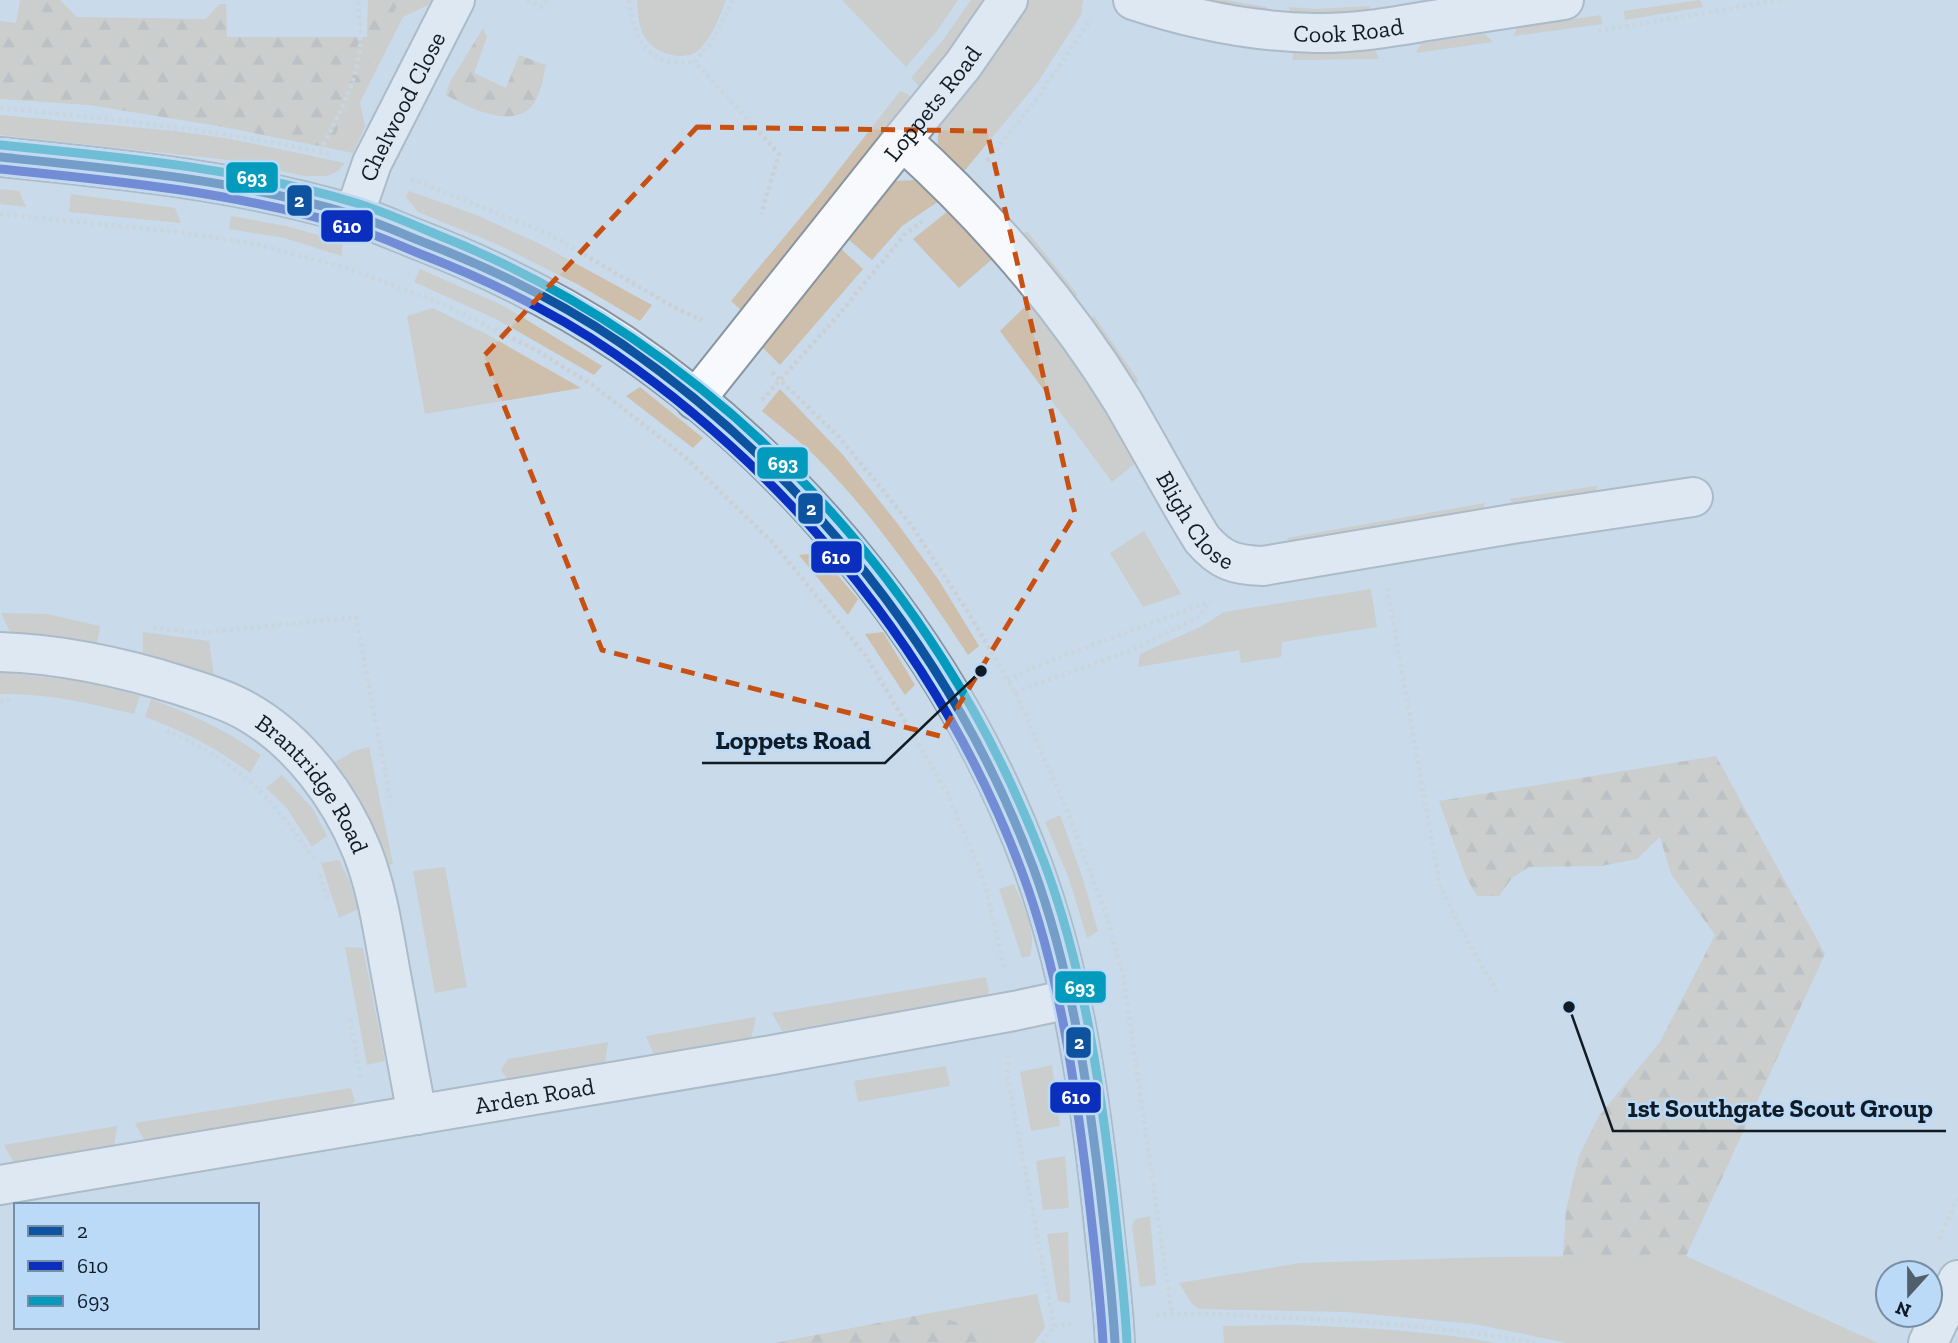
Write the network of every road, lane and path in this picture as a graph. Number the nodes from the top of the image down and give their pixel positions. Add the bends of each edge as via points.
1 (356, 0) edge
2 (454, 0) edge
3 (527, 0) edge
4 (547, 0) edge
5 (629, 0) edge
6 (733, 0) edge
7 (1008, 0) edge
8 (1133, 0) edge
9 (1564, 0) edge
10 (1090, 11) dead end
11 (695, 62) junction
12 (0, 108) edge
13 (902, 140) junction
14 (320, 152) junction
15 (0, 157) edge
16 (372, 163) junction
17 (959, 192) junction
18 (0, 214) edge
19 (761, 214) dead end
20 (354, 215) junction
21 (741, 340) junction
22 (780, 380) junction
23 (695, 400) junction
24 (732, 432) junction
25 (698, 470) junction
26 (1693, 497) dead end
27 (1380, 546) junction
28 (1212, 600) dead end
29 (148, 628) dead end
30 (0, 652) edge
31 (1007, 680) junction
32 (20, 700) dead end
33 (0, 701) edge
34 (161, 729) dead end
35 (392, 807) dead end
36 (316, 862) dead end
37 (320, 875) dead end
38 (328, 902) dead end
39 (1499, 995) dead end
40 (1070, 999) junction
41 (349, 1011) dead end
42 (1014, 1011) junction
43 (409, 1071) junction
44 (417, 1115) junction
45 (0, 1185) edge
46 (1958, 1198) edge
47 (1935, 1248) dead end
48 (1958, 1280) edge
49 (1172, 1314) junction
50 (1054, 1326) dead end
51 (1114, 1331) edge
52 (1535, 1343) edge
53 (1928, 1343) edge

1 - 14 path via 360,44 356,69
2 - 16 street, Chelwood Close
3 - 4 path via 542,7
5 - 11 path via 636,35 647,50 663,60
6 - 11 path via 711,43
7 - 13 street, Loppets Road via 956,75
8 - 9 street, Cook Road via 1221,24 1318,33 1377,29
10 - 17 path via 1091,22 1039,96
11 - 19 path via 779,154
12 - 14 path via 214,132
13 - 17 street, Bligh Close
13 - 21 street, Loppets Road
14 - 16 path
15 - 20 street via 249,188
16 - 20 street, Chelwood Close
16 - 21 path via 549,234 672,306
17 - 22 path via 906,233
17 - 27 street, Bligh Close via 1075,330 1214,553 1228,561 1263,566
18 - 25 path via 256,244 347,268 445,305 536,350 593,386
20 - 23 street via 449,252 541,296 622,345
21 - 22 path
21 - 23 street, Loppets Road
22 - 24 path
22 - 31 path via 841,439 912,526
23 - 24 street
24 - 25 path
24 - 40 street via 780,475 844,548 910,629 961,711 997,779 1033,869
25 - 42 path via 773,543 866,656 947,792 984,880
26 - 27 street, Bligh Close
27 - 39 path via 1440,886
28 - 31 path
29 - 35 path via 202,633 356,617
30 - 43 street, Brantridge Road via 101,664 221,699 270,727 309,764 362,850 378,899
31 - 49 path via 1065,804 1124,976
32 - 33 path
34 - 36 path via 200,747 252,781
37 - 38 path
40 - 42 street, Arden Road
40 - 51 street via 1093,1125
41 - 43 path via 361,1079
42 - 44 street, Arden Road
42 - 50 path via 1007,1073
43 - 44 street, Brantridge Road
44 - 45 street, Arden Road
46 - 47 path
48 - 53 street
49 - 51 path
49 - 52 path via 1355,1321 1472,1331

